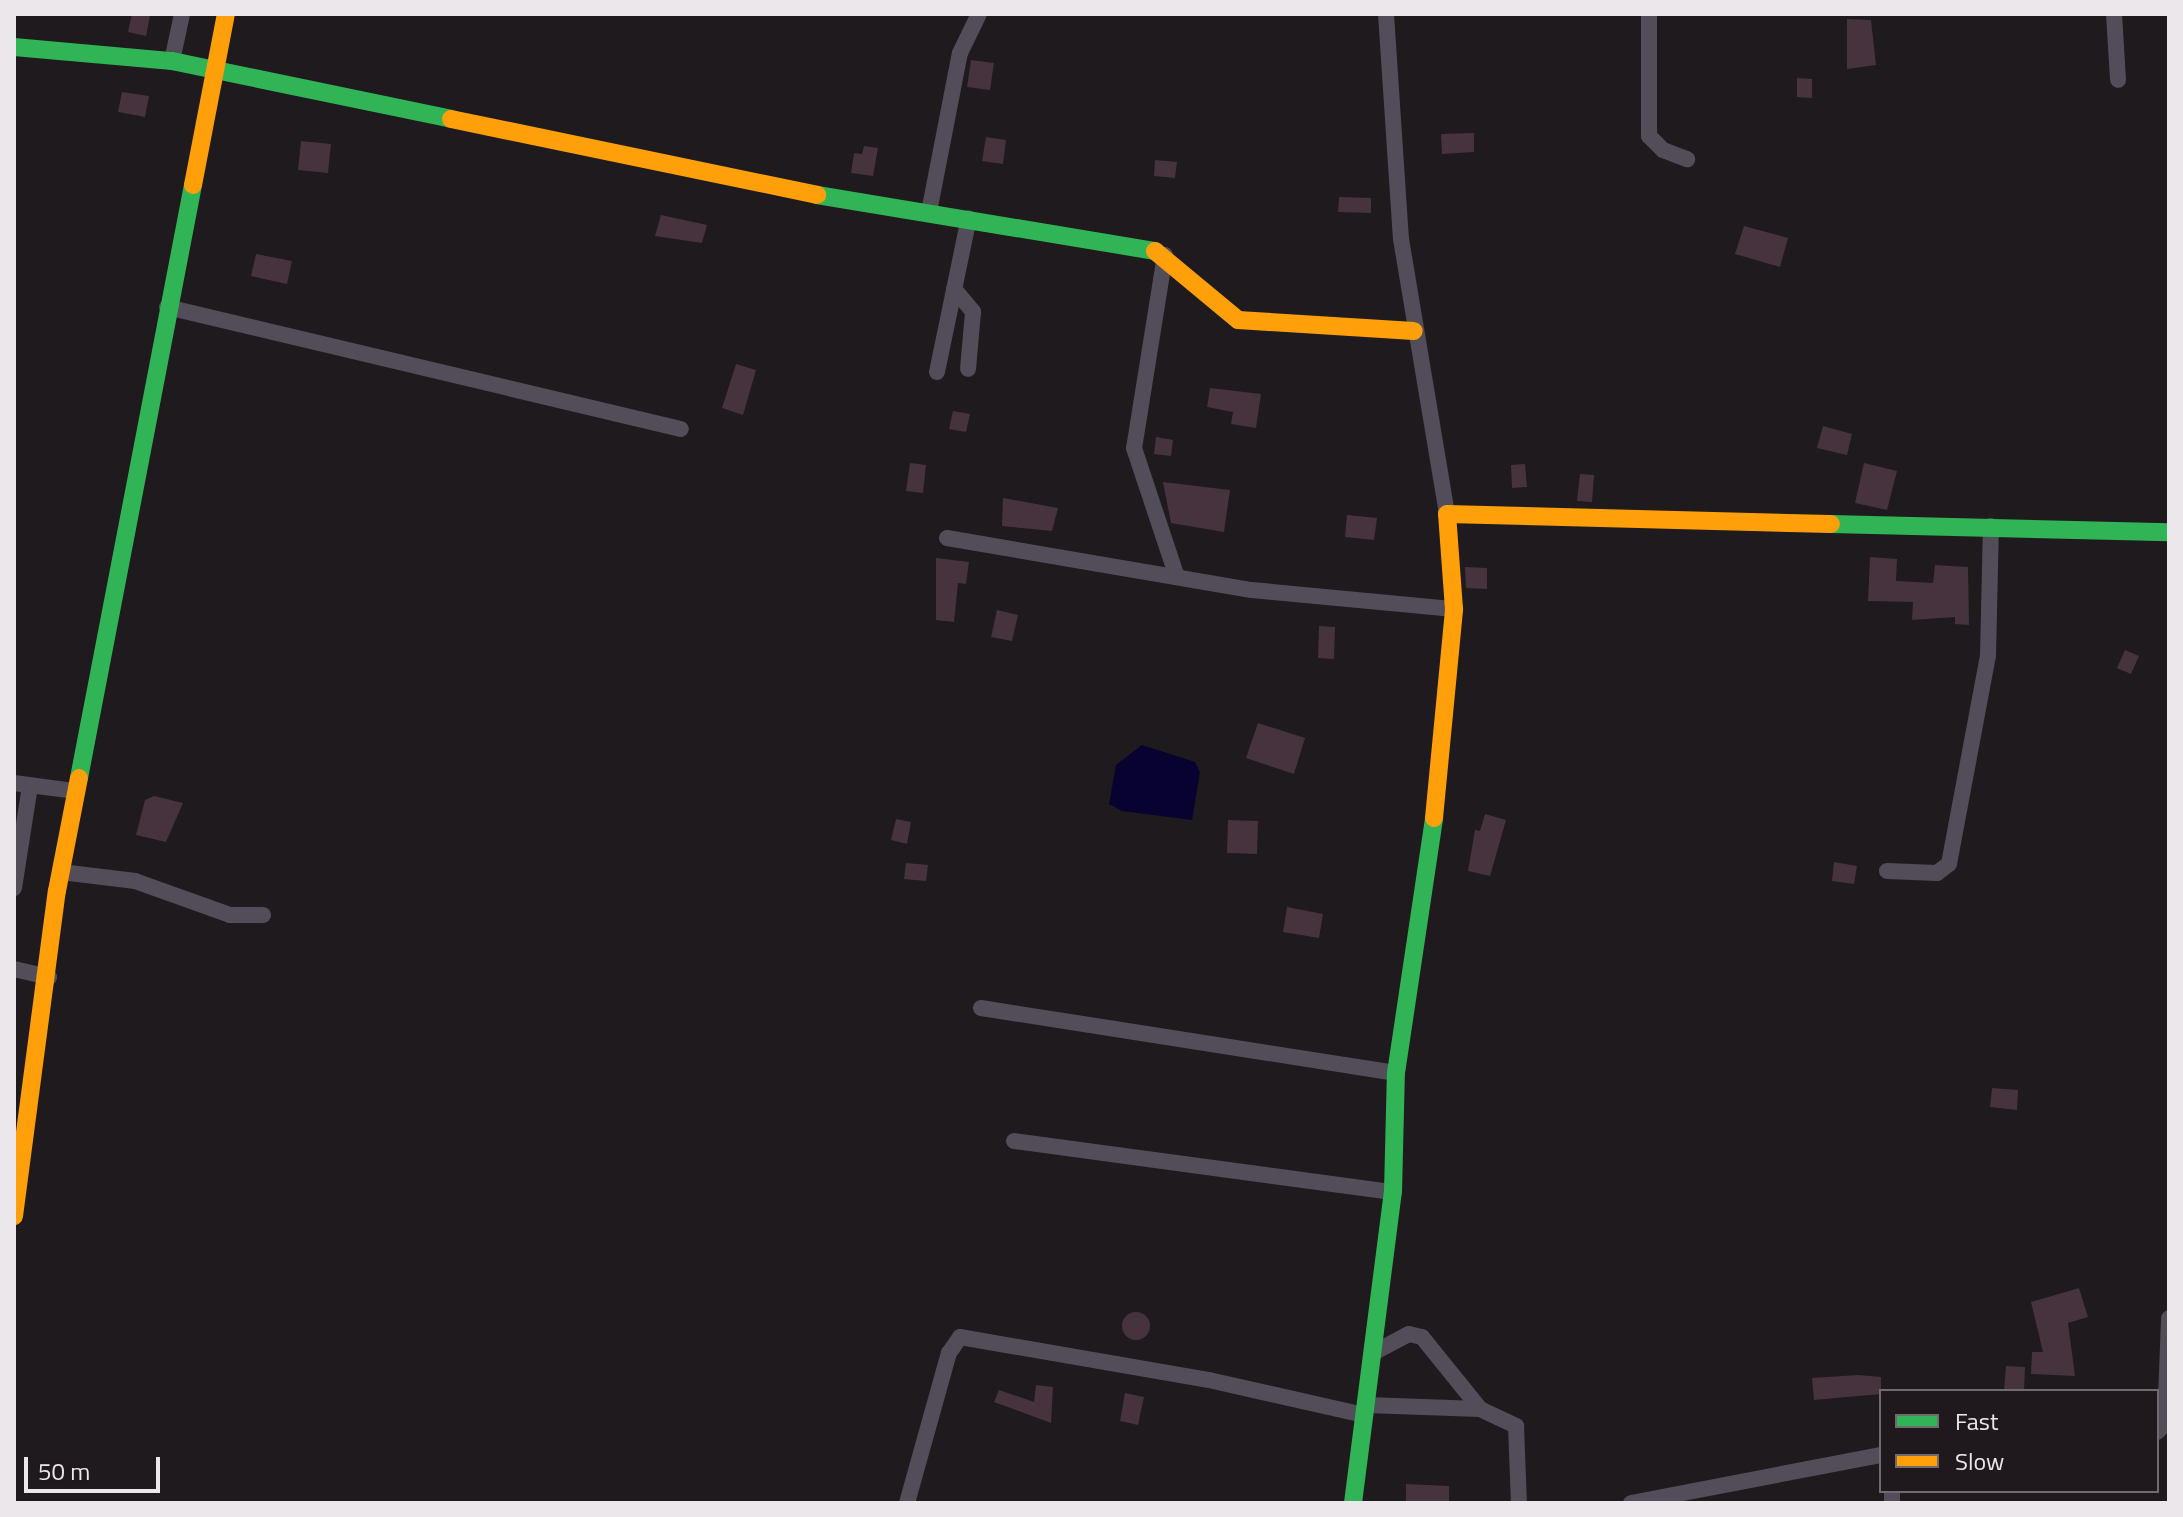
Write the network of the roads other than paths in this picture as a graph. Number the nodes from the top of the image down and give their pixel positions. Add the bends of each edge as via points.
1 (182, 14) edge
2 (226, 14) edge
3 (979, 14) edge
4 (1386, 14) edge
5 (1649, 14) edge
6 (2114, 14) edge
7 (14, 47) edge
8 (172, 61) junction
9 (215, 71) junction
10 (2118, 80) dead end
11 (1687, 159) dead end
12 (929, 212) junction
13 (969, 218) junction
14 (1165, 255) junction
15 (954, 289) junction
16 (167, 307) junction
17 (1414, 331) junction
18 (968, 369) dead end
19 (937, 372) dead end
20 (681, 429) dead end
21 (1447, 514) junction
22 (1991, 526) junction
23 (2169, 532) edge
24 (947, 538) dead end
25 (1177, 577) junction
26 (1454, 609) junction
27 (22, 784) edge
28 (75, 791) junction
29 (1887, 871) dead end
30 (61, 872) junction
31 (14, 888) edge
32 (263, 915) dead end
33 (14, 969) edge
34 (49, 977) junction
35 (981, 1008) dead end
36 (1396, 1073) junction
37 (1014, 1141) dead end
38 (1393, 1192) junction
39 (14, 1216) edge
40 (2169, 1317) edge
41 (1375, 1352) junction
42 (1480, 1409) junction
43 (1365, 1410) junction
44 (2159, 1430) edge
45 (1879, 1455) edge
46 (907, 1503) edge
47 (1353, 1503) edge
48 (1519, 1503) edge
49 (1631, 1503) edge

1 - 8 street
2 - 9 street
3 - 12 street via 960,53
4 - 17 street via 1401,239
5 - 11 street via 1649,136 1663,150
6 - 10 street
7 - 8 street
8 - 9 street
9 - 12 street via 766,185
9 - 16 street
12 - 13 street
13 - 14 street
13 - 15 street
14 - 17 street via 1238,320
14 - 25 street via 1134,461
15 - 18 street via 973,312
15 - 19 street
16 - 20 street
16 - 28 street
17 - 21 street
21 - 22 street
21 - 26 street
22 - 23 street
22 - 29 street via 1988,656 1949,864 1937,873
24 - 25 street
25 - 26 street
26 - 36 street via 1439,787
27 - 28 street
27 - 31 street
28 - 30 street
30 - 32 street via 135,881 230,915
30 - 34 street
33 - 34 street
34 - 39 street
35 - 36 street
36 - 38 street
37 - 38 street
38 - 41 street
40 - 44 street via 2165,1424
41 - 42 street via 1409,1334 1422,1337
41 - 43 street
42 - 43 street
42 - 48 street via 1511,1421 1519,1432
43 - 46 street via 960,1337 949,1353
43 - 47 street
45 - 49 street

